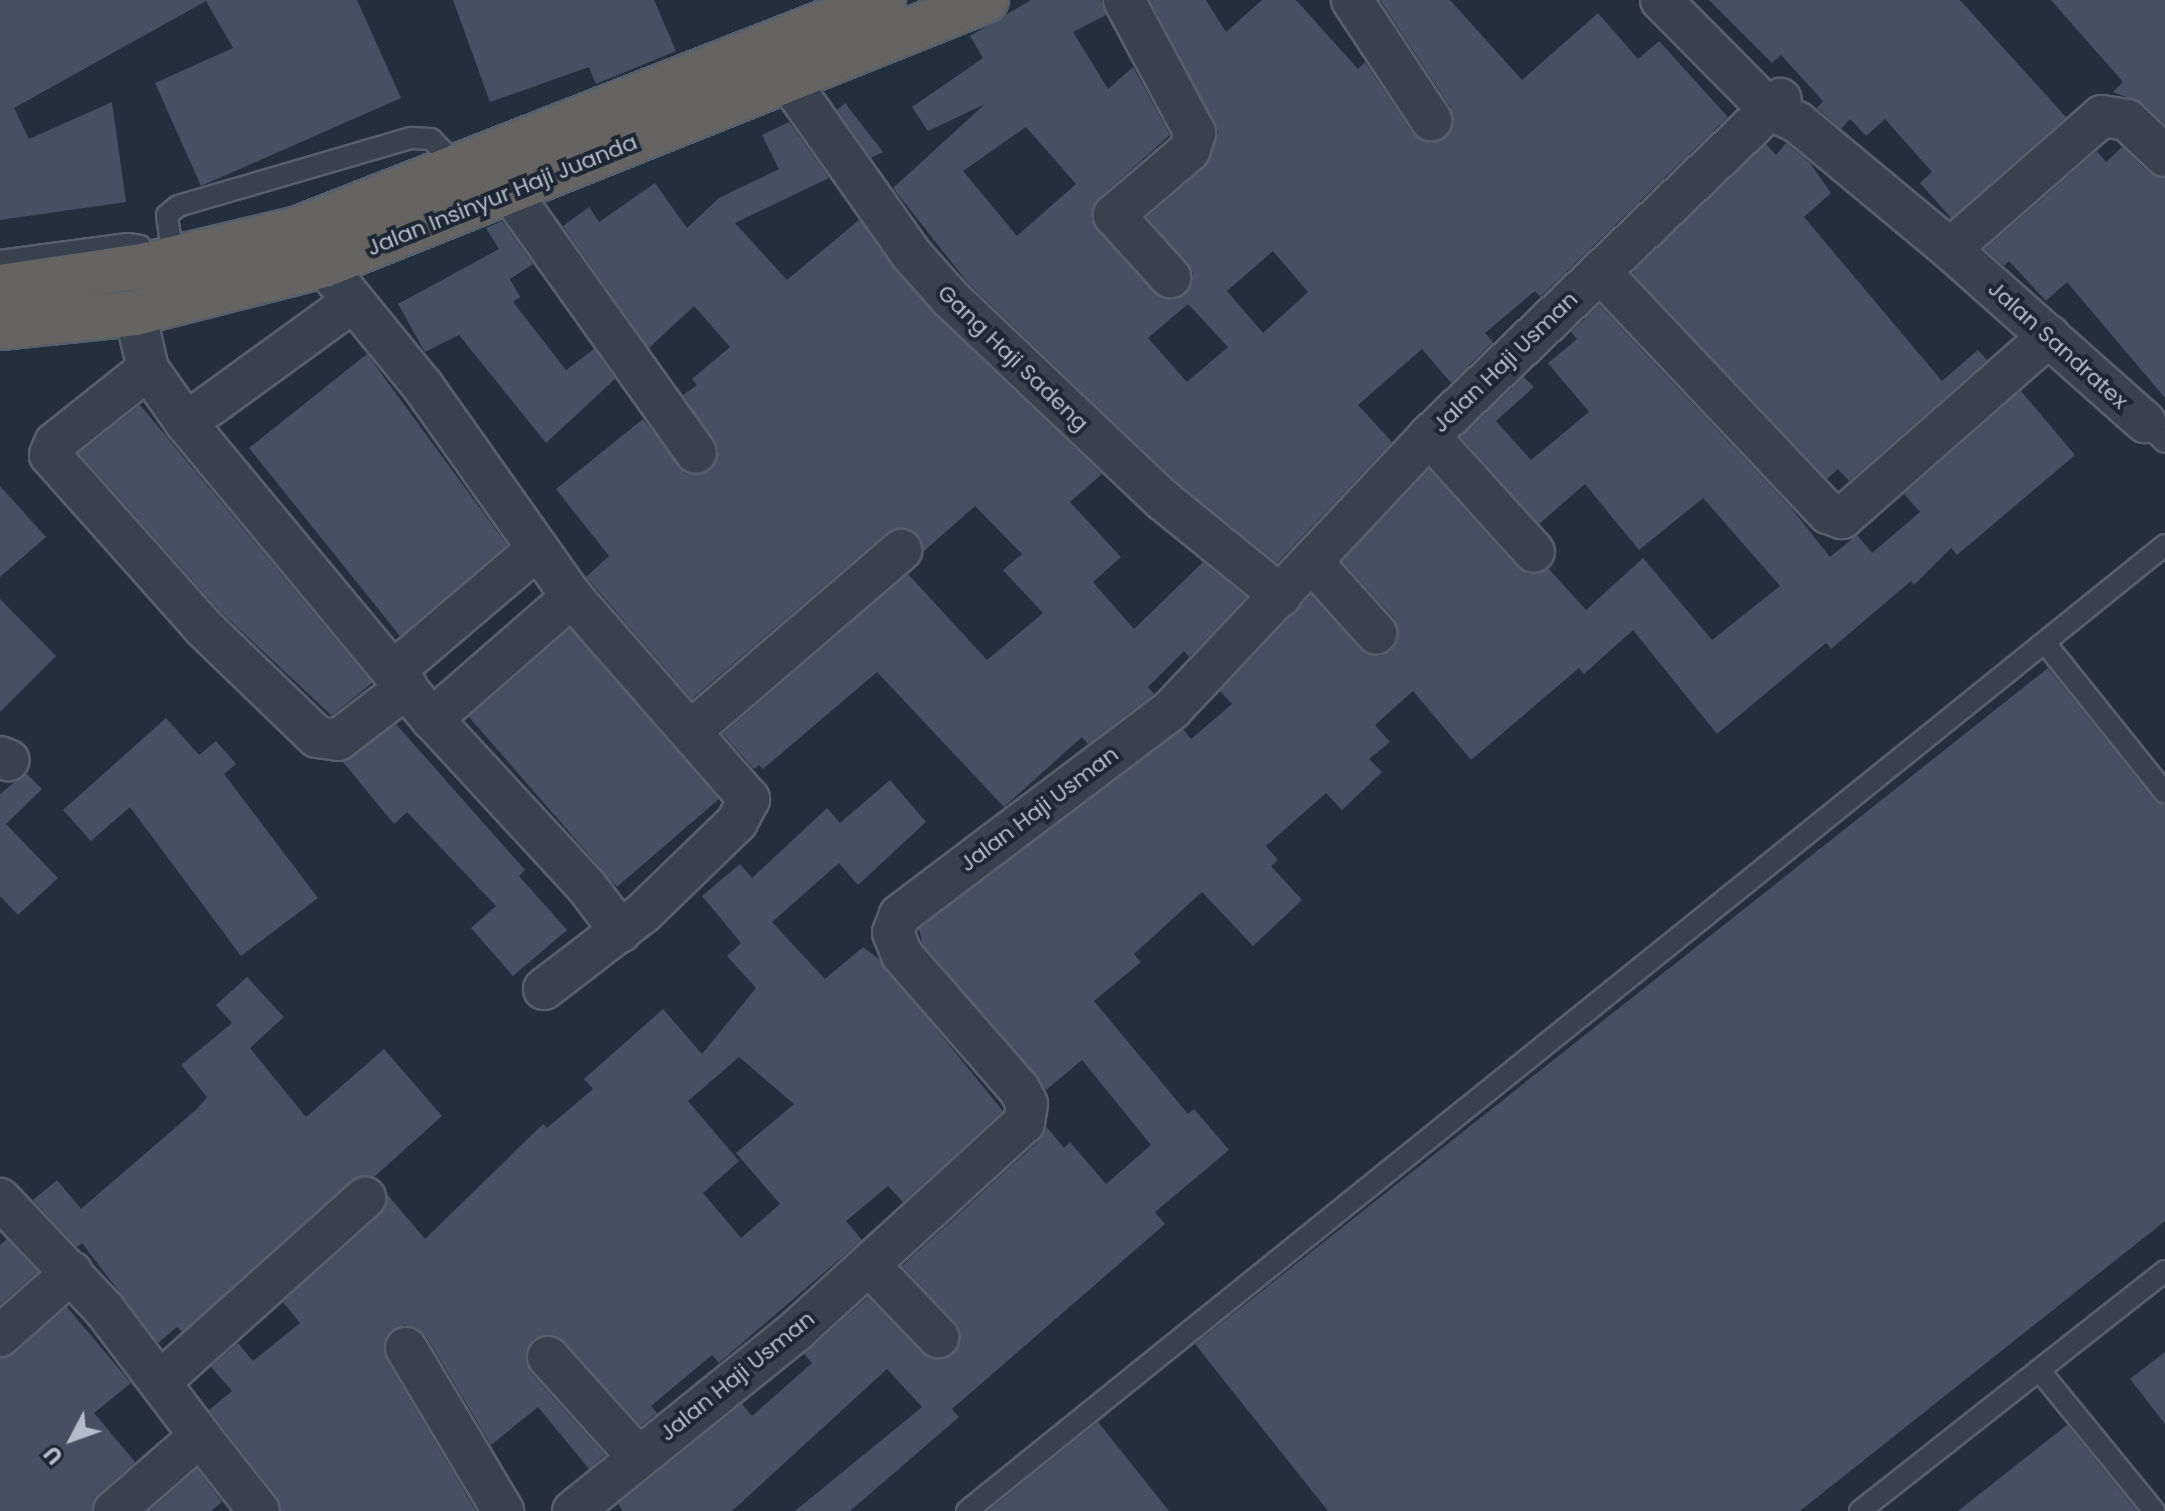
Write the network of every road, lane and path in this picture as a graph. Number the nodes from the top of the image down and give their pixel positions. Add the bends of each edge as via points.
1 (883, 0) edge
2 (986, 0) edge
3 (1124, 0) edge
4 (1352, 0) edge
5 (1661, 0) edge
6 (1686, 0) edge
7 (788, 80) junction
8 (1782, 110) junction
9 (1431, 120) dead end
10 (2165, 156) edge
11 (510, 192) junction
12 (1950, 249) junction
13 (0, 261) edge
14 (158, 262) junction
15 (324, 265) junction
16 (1600, 272) junction
17 (1170, 277) dead end
18 (0, 287) edge
19 (351, 303) junction
20 (135, 313) junction
21 (0, 327) edge
22 (2049, 336) junction
23 (148, 369) junction
24 (186, 423) junction
25 (2155, 432) edge
26 (1429, 436) junction
27 (696, 453) dead end
28 (2165, 545) edge
29 (536, 550) junction
30 (901, 550) dead end
31 (1534, 552) dead end
32 (1312, 562) junction
33 (1281, 596) junction
34 (572, 597) junction
35 (1376, 633) dead end
36 (2045, 643) junction
37 (400, 679) junction
38 (432, 719) junction
39 (692, 730) junction
40 (2165, 793) edge
41 (621, 932) junction
42 (544, 989) dead end
43 (365, 1198) dead end
44 (0, 1199) edge
45 (869, 1265) junction
46 (2165, 1271) edge
47 (72, 1272) junction
48 (0, 1336) edge
49 (938, 1337) dead end
50 (406, 1348) dead end
51 (548, 1357) dead end
52 (2039, 1370) junction
53 (162, 1380) junction
54 (200, 1436) junction
55 (637, 1456) junction
56 (114, 1511) edge
57 (259, 1511) edge
58 (503, 1511) edge
59 (573, 1511) edge
60 (967, 1511) edge
61 (1860, 1511) edge
62 (2154, 1511) edge

1 - 14 highway, Jalan Insinyur Haji Juanda via 298,229
2 - 7 highway, Jalan Insinyur Haji Juanda
3 - 17 street via 1195,133 1189,151 1114,215
4 - 9 street
5 - 8 street, Jalan Sandratex
6 - 8 street, Jalan Sandratex
7 - 11 highway, Jalan Insinyur Haji Juanda
7 - 33 street, Gang Haji Sadeng via 911,254 951,299 1163,500
8 - 12 street, Jalan Sandratex
8 - 16 street, Jalan Haji Usman
10 - 12 street via 2127,120 2102,116
11 - 15 highway, Jalan Insinyur Haji Juanda
11 - 27 street
12 - 22 street, Jalan Sandratex
13 - 14 lane via 128,244 140,246
14 - 18 highway, Jalan Insinyur Haji Juanda
15 - 19 street
15 - 20 highway, Jalan Insinyur Haji Juanda
16 - 22 street via 1828,513 1842,518
16 - 26 street, Jalan Haji Usman
19 - 24 street
19 - 29 street via 422,385
20 - 21 highway, Jalan Insinyur Haji Juanda
20 - 23 street
22 - 25 street, Jalan Sandratex
23 - 24 street
23 - 37 street via 55,443 50,455 203,627 317,737 338,740
24 - 37 street
26 - 31 street
26 - 32 street, Jalan Haji Usman
28 - 36 lane
29 - 34 street
29 - 37 street
30 - 39 street
32 - 33 street, Jalan Haji Usman
32 - 35 street
33 - 45 street, Jalan Haji Usman via 1172,709 896,921 893,933 902,955 1019,1089 1028,1110 1019,1129
34 - 38 street
34 - 39 street
36 - 40 lane
36 - 60 lane
37 - 38 street
38 - 41 street via 587,887
39 - 41 street via 743,787 749,806
41 - 42 street
43 - 53 street
44 - 47 street
45 - 49 street
45 - 55 street, Jalan Haji Usman via 797,1330
46 - 52 lane
47 - 48 street
47 - 53 street
50 - 58 street
51 - 55 street
52 - 61 lane
52 - 62 lane
53 - 54 street
54 - 56 street
54 - 57 street
55 - 59 street, Jalan Haji Usman

